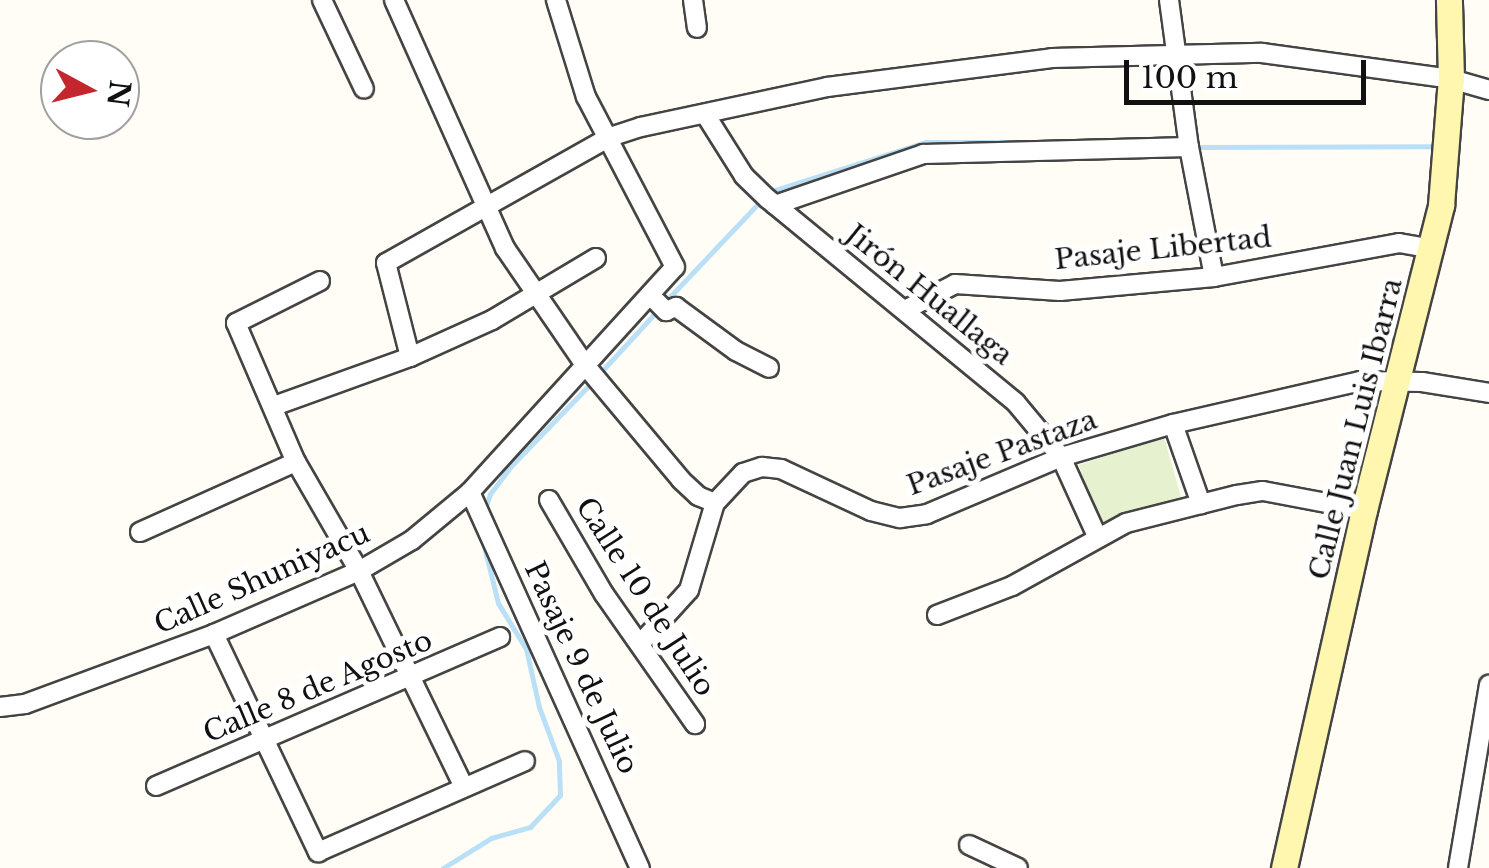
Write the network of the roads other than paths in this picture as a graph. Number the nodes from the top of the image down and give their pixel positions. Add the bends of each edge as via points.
1 (322, 0) edge
2 (394, 0) edge
3 (556, 0) edge
4 (693, 0) edge
5 (1169, 0) edge
6 (1449, 0) edge
7 (697, 28) dead end
8 (1178, 55) junction
9 (1450, 79) junction
10 (364, 89) dead end
11 (1489, 90) edge
12 (705, 114) junction
13 (610, 137) junction
14 (1189, 147) junction
15 (768, 199) junction
16 (484, 208) junction
17 (1432, 249) junction
18 (596, 258) dead end
19 (1214, 277) junction
20 (320, 281) dead end
21 (535, 293) junction
22 (650, 295) junction
23 (905, 310) junction
24 (410, 357) junction
25 (585, 366) junction
26 (769, 368) dead end
27 (1398, 382) junction
28 (1489, 393) edge
29 (274, 406) junction
30 (1172, 424) junction
31 (1061, 457) junction
32 (296, 462) junction
33 (470, 492) junction
34 (549, 500) dead end
35 (715, 502) junction
36 (1200, 504) junction
37 (1364, 510) junction
38 (140, 532) dead end
39 (1097, 536) junction
40 (359, 571) junction
41 (937, 615) dead end
42 (214, 634) junction
43 (500, 637) dead end
44 (640, 644) junction
45 (409, 678) junction
46 (1489, 685) edge
47 (0, 707) edge
48 (695, 724) dead end
49 (266, 741) junction
50 (525, 760) dead end
51 (463, 785) junction
52 (156, 786) dead end
53 (968, 845) dead end
54 (640, 868) edge
55 (1018, 868) edge
56 (1284, 868) edge
57 (1458, 868) edge

1 - 10 street
2 - 16 street
3 - 13 street via 586,97
4 - 7 street
5 - 8 street
6 - 9 street, Calle Juan Luis Ibarra
8 - 9 street via 1262,54
8 - 12 street via 1052,58 828,87
8 - 14 street
9 - 11 street
9 - 17 street, Calle Juan Luis Ibarra
12 - 13 street
12 - 15 street, Jirón Huallaga via 744,176
13 - 16 street
13 - 22 street, Calle Shuniyacu via 638,204 676,267
14 - 15 street via 923,154
14 - 19 street
15 - 23 street, Jirón Huallaga
16 - 21 street
16 - 24 street via 386,263
17 - 19 street, Pasaje Libertad via 1351,249
17 - 27 street, Calle Juan Luis Ibarra
18 - 21 street
19 - 23 street, Pasaje Libertad via 1060,291 955,284
20 - 29 street via 236,322
21 - 24 street
21 - 25 street
22 - 25 street, Calle Shuniyacu
22 - 26 street via 666,312 676,307
23 - 31 street, Jirón Huallaga via 1016,403
24 - 29 street
25 - 33 street, Calle Shuniyacu
25 - 35 street via 681,480
27 - 28 street, Pasaje Pastaza
27 - 30 street, Pasaje Pastaza via 1360,381
27 - 37 street, Calle Juan Luis Ibarra
29 - 32 street
30 - 31 street, Pasaje Pastaza
30 - 36 street
31 - 35 street, Pasaje Pastaza via 927,514 900,518 782,469 762,467 743,472
31 - 39 street, Jirón Huallaga
32 - 38 street
32 - 40 street
33 - 40 street, Calle Shuniyacu via 412,540
33 - 54 street, Pasaje 9 de Julio
34 - 44 street, Calle 10 de Julio
35 - 44 street via 689,590
36 - 37 street via 1263,492
36 - 39 street
37 - 56 street, Calle Juan Luis Ibarra
39 - 41 street via 1012,586
40 - 42 street, Calle Shuniyacu
40 - 45 street
42 - 47 street, Calle Shuniyacu via 25,704
42 - 49 street
43 - 45 street, Calle 8 de Agosto
44 - 48 street, Calle 10 de Julio
45 - 49 street, Calle 8 de Agosto
45 - 51 street
46 - 57 street
49 - 51 street via 318,852
49 - 52 street, Calle 8 de Agosto
50 - 51 street
53 - 55 street

